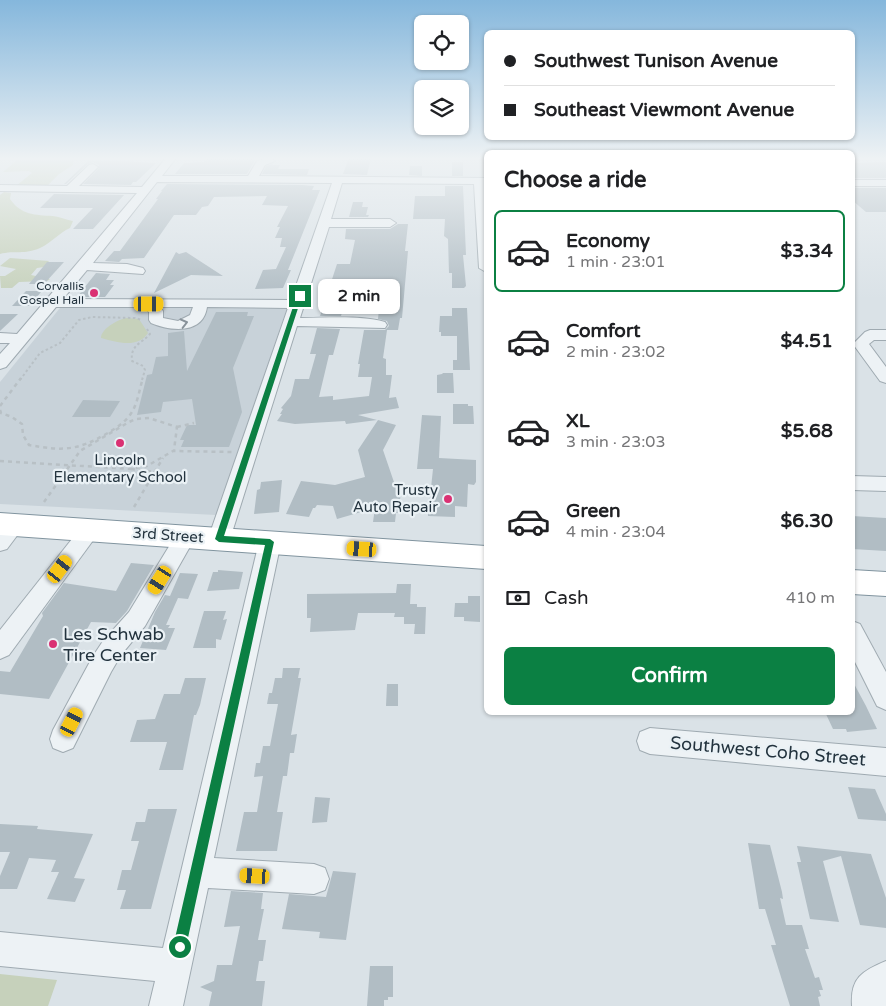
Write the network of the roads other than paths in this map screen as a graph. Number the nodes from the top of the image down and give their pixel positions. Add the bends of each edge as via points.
1 (134, 205) edge
2 (330, 205) edge
3 (324, 223) junction
4 (390, 223) dead end
5 (83, 266) junction
6 (138, 271) dead end
7 (52, 303) junction
8 (201, 303) junction
9 (149, 304) junction
10 (297, 304) junction
11 (291, 322) junction
12 (380, 325) dead end
13 (886, 335) edge
14 (0, 338) edge
15 (20, 339) junction
16 (0, 364) edge
17 (886, 378) edge
18 (855, 483) edge
19 (886, 484) edge
20 (5, 530) edge
21 (90, 530) junction
22 (186, 536) junction
23 (219, 539) junction
24 (270, 542) junction
25 (484, 558) edge
26 (855, 582) edge
27 (886, 584) edge
28 (855, 637) edge
29 (0, 648) edge
30 (886, 698) edge
31 (63, 739) dead end
32 (650, 740) dead end
33 (886, 762) edge
34 (197, 872) junction
35 (314, 879) dead end
36 (0, 949) edge
37 (175, 966) junction
38 (886, 978) edge
39 (166, 1006) edge
40 (869, 1006) edge

1 - 5 street
2 - 3 street
3 - 4 street
3 - 10 street
5 - 6 street
5 - 7 street
7 - 9 street
7 - 15 street
8 - 9 street
9 -> 8 street via 156,311 156,320 179,326 196,318 201,312
8 - 10 street
10 - 11 street
11 - 12 street
11 - 23 street
13 - 17 street via 870,335 861,344
14 - 15 street
15 - 16 street
18 - 19 street
20 - 21 highway, 3rd Street
21 - 22 highway, 3rd Street
21 - 29 street
22 - 23 highway, 3rd Street
22 - 31 street via 137,619 102,664
23 - 24 highway, 3rd Street
24 - 25 highway, 3rd Street
24 - 34 street
26 - 27 highway
28 - 30 street
32 - 33 street, Southwest Coho Street
34 - 35 street
34 - 37 street
36 - 37 street
37 - 39 street
38 - 40 street via 868,991

